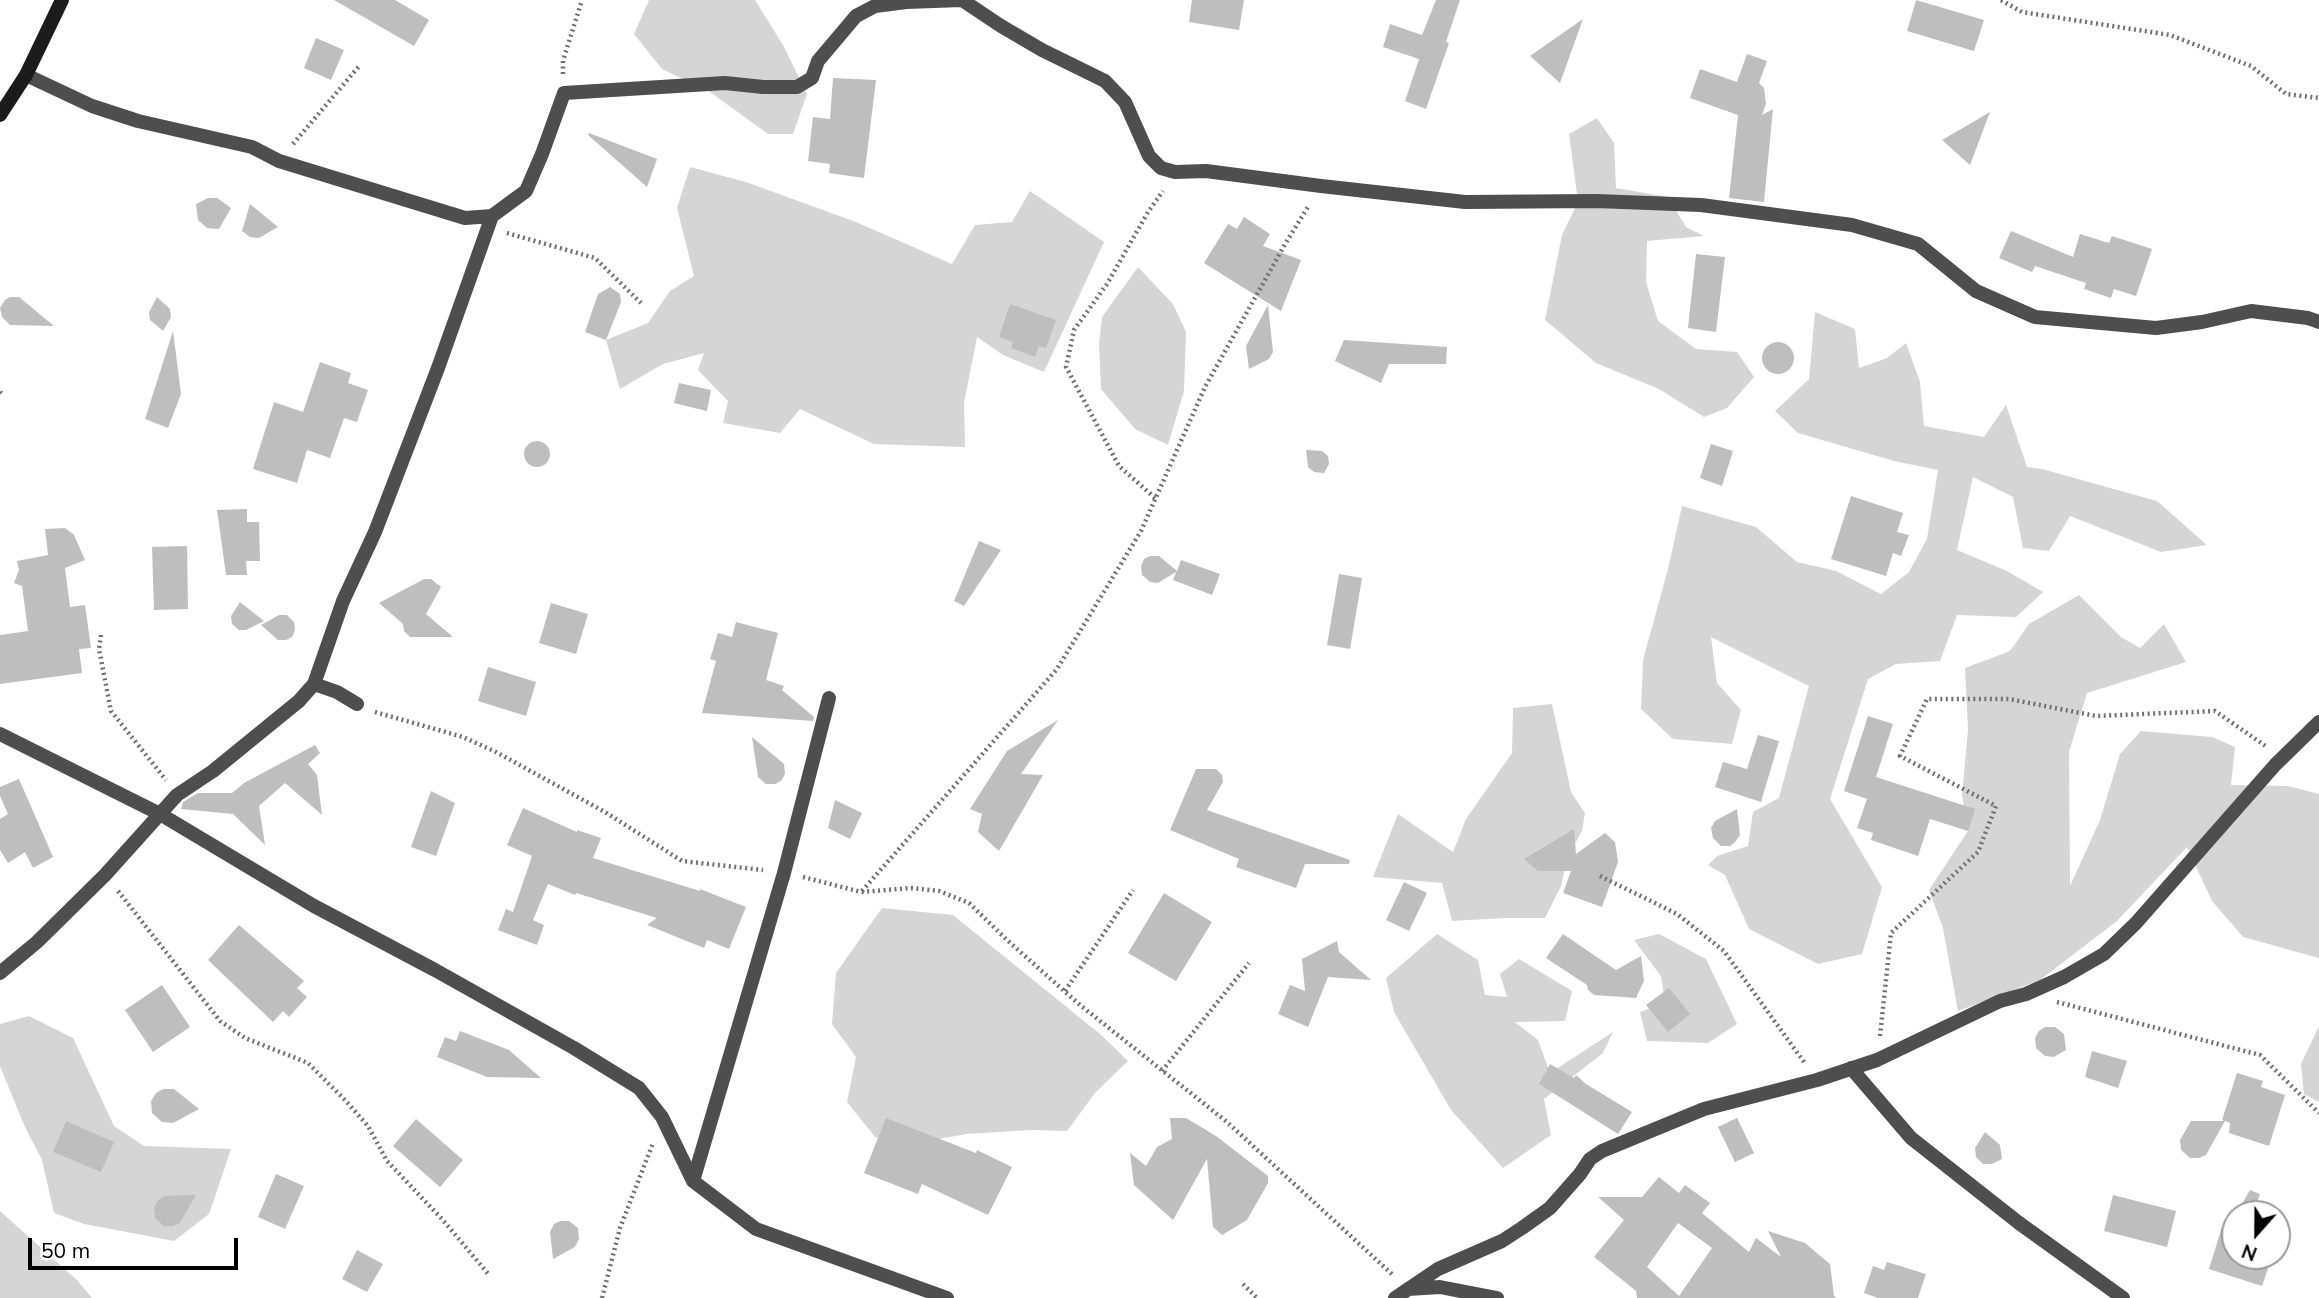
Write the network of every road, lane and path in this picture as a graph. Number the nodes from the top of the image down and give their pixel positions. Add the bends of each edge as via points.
1 (62, 0) edge
2 (582, 0) edge
3 (2001, 0) edge
4 (360, 65) dead end
5 (26, 75) junction
6 (564, 93) junction
7 (2319, 98) edge
8 (0, 115) edge
9 (279, 161) junction
10 (1175, 173) junction
11 (1321, 186) junction
12 (490, 222) junction
13 (641, 303) dead end
14 (2319, 322) edge
15 (1155, 498) junction
16 (101, 635) dead end
17 (314, 684) junction
18 (829, 698) dead end
19 (357, 704) joint
20 (2319, 722) edge
21 (0, 734) edge
22 (2282, 758) junction
23 (177, 795) junction
24 (160, 814) junction
25 (784, 873) junction
26 (105, 875) junction
27 (1600, 876) dead end
28 (1133, 890) dead end
29 (861, 891) junction
30 (1248, 963) dead end
31 (0, 973) edge
32 (1065, 992) junction
33 (2026, 994) junction
34 (1877, 1060) junction
35 (1851, 1068) junction
36 (1162, 1070) junction
37 (1817, 1080) junction
38 (2319, 1114) edge
39 (663, 1117) junction
40 (693, 1181) junction
41 (490, 1276) dead end
42 (1243, 1284) dead end
43 (1408, 1289) junction
44 (602, 1298) edge
45 (947, 1298) edge
46 (1256, 1298) edge
47 (1395, 1298) edge
48 (1497, 1298) edge
49 (2123, 1298) edge

1 - 5 street
2 - 6 path via 563,61
3 - 7 path via 2022,12 2170,35 2252,66 2286,94
4 - 9 path
5 - 8 street
5 - 9 street via 92,106 252,147
6 - 10 street via 725,83 797,87 812,78 818,61 856,16 876,6 962,0 1042,50 1105,81 1125,102 1149,156
6 - 12 street via 526,191
9 - 12 street
10 - 11 street via 1206,171
10 - 15 path via 1074,330 1066,367 1119,466
11 - 14 street via 1465,202 1702,205 1853,225 1918,244 1976,291 2035,317 2156,328 2251,311
11 - 15 path via 1205,387
12 - 13 path via 596,258
12 - 17 street
15 - 29 path via 1141,531 1057,669
16 - 23 path via 99,649 111,711
17 - 19 street
17 - 23 street via 290,709
18 - 25 street
19 - 25 path via 496,752 682,861
20 - 22 street
21 - 24 street
22 - 33 street via 2104,954
22 - 34 path via 2214,711 2096,716 2009,699 1927,699 1900,756 1997,806 1978,852 1891,933
23 - 24 street
24 - 26 street
24 - 39 street via 314,906 574,1048 639,1088
25 - 29 path
25 - 40 street
26 - 31 street
26 - 41 path via 220,1021 245,1038 308,1063 368,1126 387,1161
27 - 37 path via 1677,914 1724,951
28 - 32 path
29 - 32 path via 921,889 970,903
30 - 36 path
32 - 36 path
33 - 34 street
33 - 38 path via 2260,1055
34 - 35 street
35 - 37 street
35 - 49 street via 1911,1138
36 - 43 path via 1227,1122
37 - 43 street via 1704,1109 1602,1151 1550,1208 1522,1228
39 - 40 street
39 - 44 path via 620,1228
40 - 45 street via 756,1229
42 - 46 path
43 - 47 street
43 - 48 street via 1440,1287

